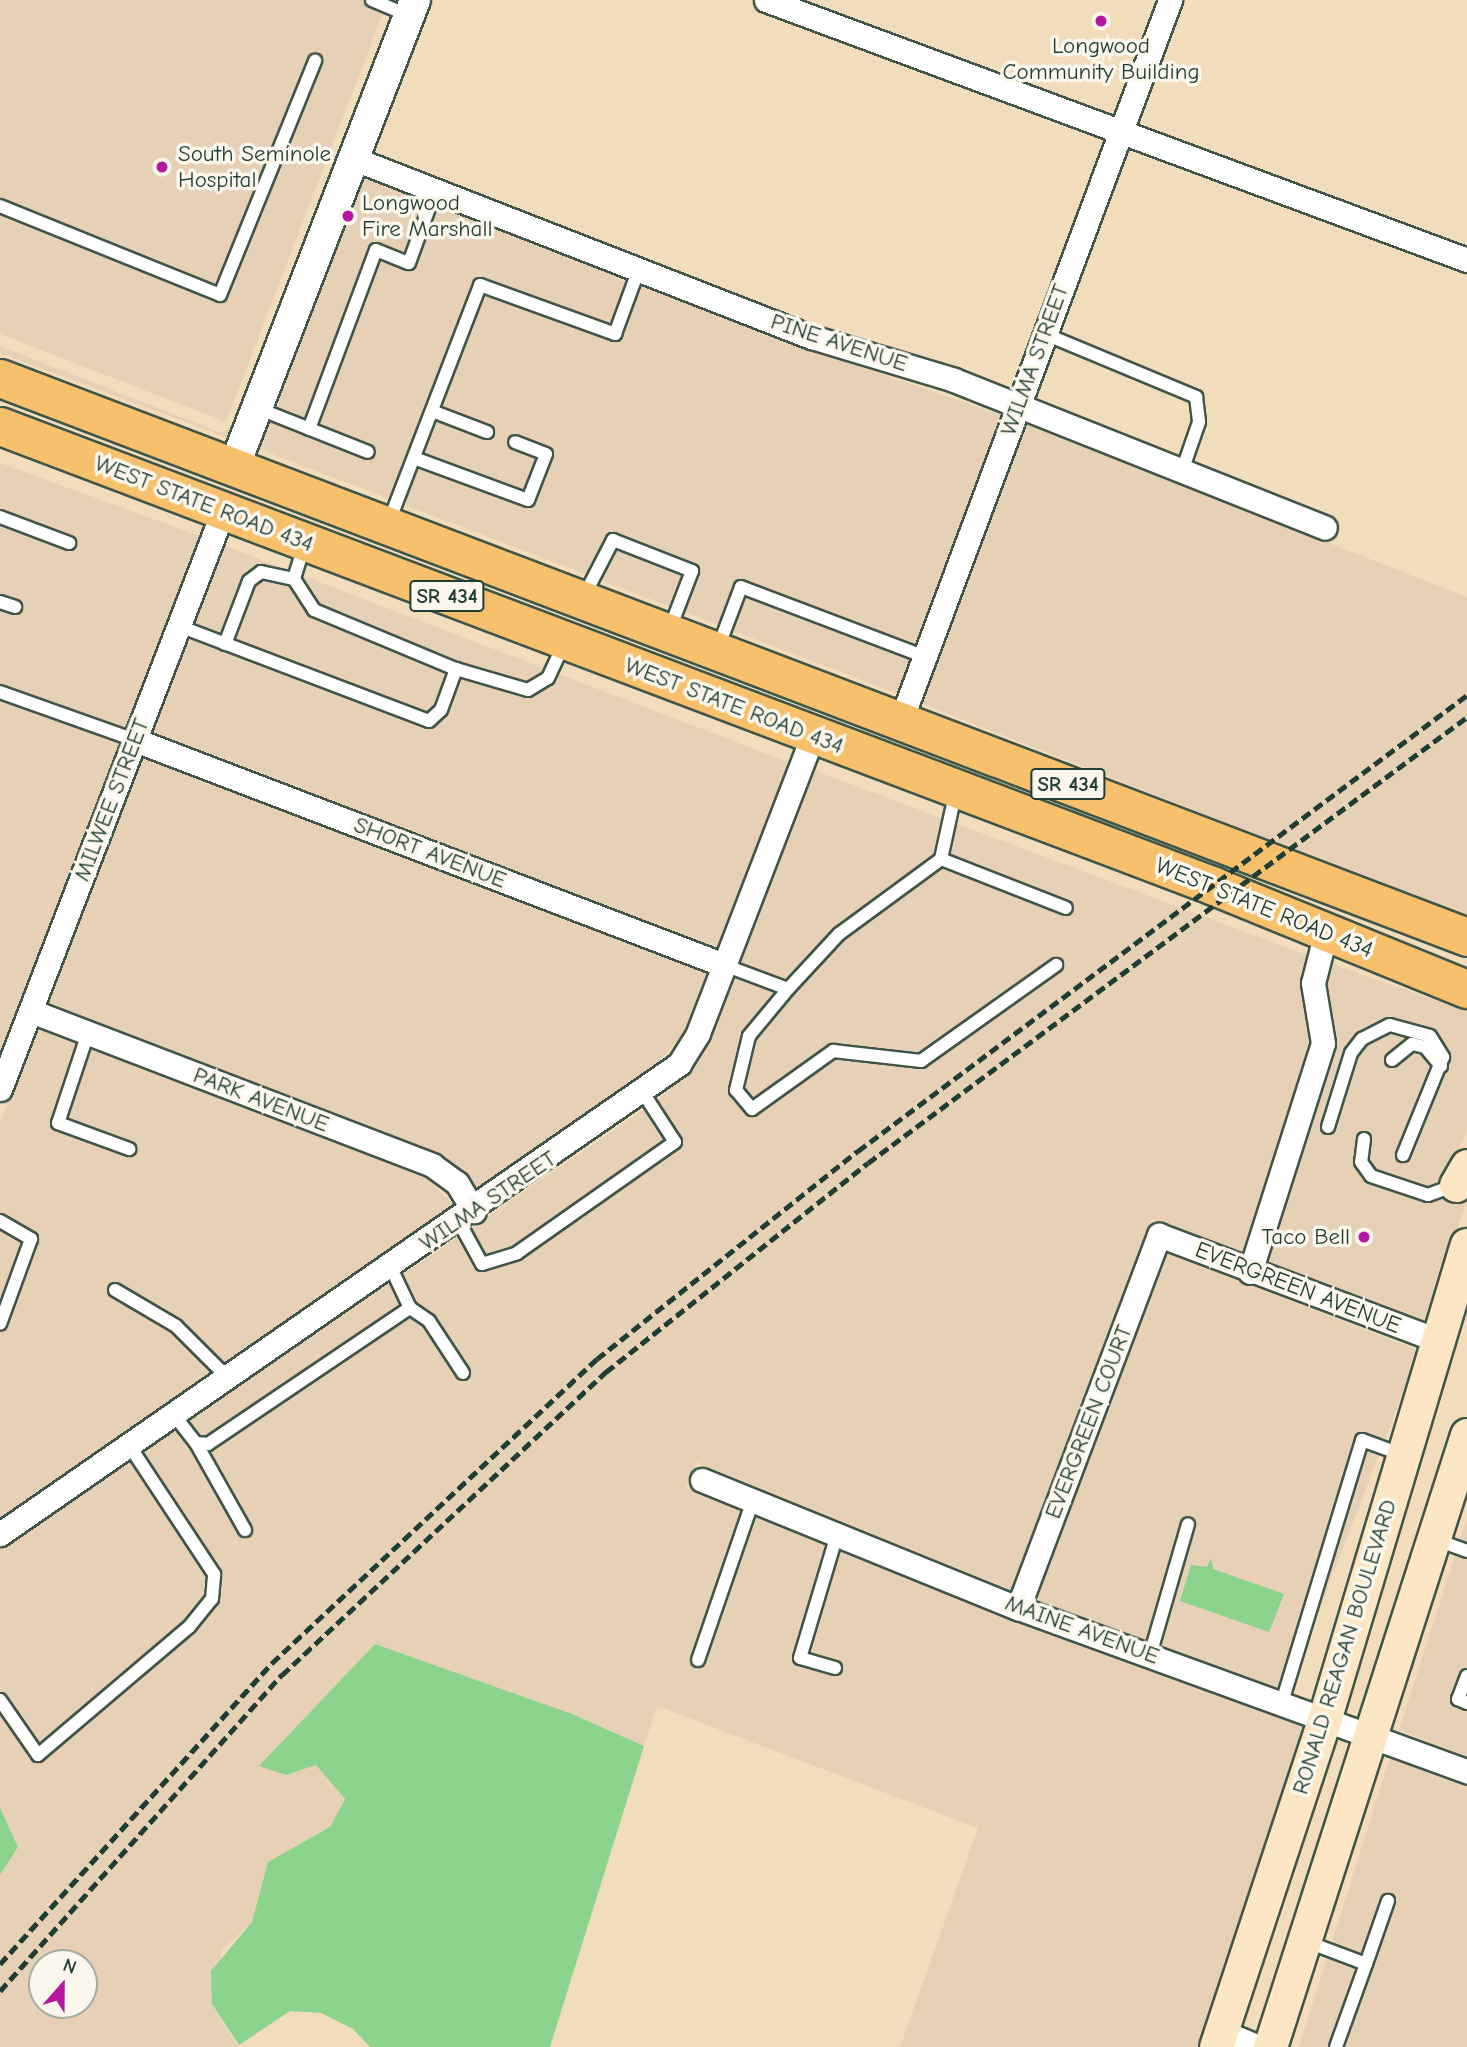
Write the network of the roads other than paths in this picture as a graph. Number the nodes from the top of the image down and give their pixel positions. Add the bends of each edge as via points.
1 (372, 0) edge
2 (766, 0) edge
3 (1170, 0) edge
4 (412, 7) edge
5 (316, 61) dead end
6 (1120, 132) junction
7 (352, 158) junction
8 (436, 189) junction
9 (0, 206) edge
10 (1464, 259) edge
11 (640, 266) junction
12 (1045, 334) junction
13 (0, 378) edge
14 (1018, 406) junction
15 (256, 408) junction
16 (432, 411) junction
17 (0, 426) edge
18 (309, 429) junction
19 (487, 432) dead end
20 (515, 442) dead end
21 (368, 452) dead end
22 (414, 457) junction
23 (234, 467) junction
24 (1182, 471) junction
25 (154, 485) junction
26 (313, 497) junction
27 (223, 511) junction
28 (0, 517) edge
29 (388, 526) junction
30 (1325, 528) dead end
31 (305, 542) junction
32 (69, 543) dead end
33 (295, 579) junction
34 (583, 599) junction
35 (0, 602) edge
36 (15, 607) dead end
37 (179, 626) junction
38 (668, 631) junction
39 (565, 642) junction
40 (225, 644) junction
41 (718, 650) junction
42 (925, 657) junction
43 (456, 669) junction
44 (0, 692) edge
45 (901, 720) junction
46 (813, 735) junction
47 (135, 740) junction
48 (956, 790) junction
49 (941, 859) junction
50 (1066, 908) dead end
51 (1325, 932) junction
52 (1467, 937) edge
53 (724, 965) junction
54 (1056, 965) dead end
55 (788, 989) junction
56 (1467, 989) edge
57 (31, 1011) junction
58 (88, 1033) junction
59 (1392, 1060) dead end
60 (1441, 1066) junction
61 (0, 1089) edge
62 (644, 1094) junction
63 (1328, 1127) dead end
64 (1364, 1139) dead end
65 (129, 1149) dead end
66 (1402, 1155) dead end
67 (1462, 1175) edge
68 (466, 1216) junction
69 (0, 1221) edge
70 (1158, 1235) joint
71 (1467, 1245) edge
72 (391, 1268) junction
73 (1250, 1272) junction
74 (116, 1290) dead end
75 (410, 1307) junction
76 (0, 1324) edge
77 (1437, 1340) junction
78 (463, 1373) dead end
79 (228, 1378) junction
80 (174, 1415) junction
81 (1467, 1435) edge
82 (196, 1443) junction
83 (130, 1445) junction
84 (1403, 1455) junction
85 (702, 1480) dead end
86 (753, 1500) junction
87 (1188, 1524) dead end
88 (245, 1530) dead end
89 (0, 1534) edge
90 (837, 1535) junction
91 (1434, 1539) junction
92 (1467, 1551) edge
93 (1018, 1608) junction
94 (1150, 1655) junction
95 (698, 1660) dead end
96 (835, 1668) dead end
97 (1467, 1676) edge
98 (0, 1700) edge
99 (1282, 1702) junction
100 (1467, 1703) edge
101 (1325, 1717) junction
102 (1371, 1735) junction
103 (1467, 1771) edge
104 (1388, 1901) dead end
105 (1304, 1941) junction
106 (1366, 1964) junction
107 (1218, 2039) edge
108 (1259, 2047) edge
109 (1270, 2047) edge
110 (1336, 2047) edge

1 - 4 lane
2 - 6 street
3 - 6 street, WILMA STREET
4 - 7 street
5 - 9 lane via 220,295
6 - 10 street
6 - 12 street, WILMA STREET
7 - 8 street, PINE AVENUE
7 - 15 street
8 - 11 street, PINE AVENUE
8 - 18 lane via 409,263 376,250
11 - 14 street, PINE AVENUE via 789,329
11 - 16 lane via 615,334 480,285
12 - 14 street, WILMA STREET
12 - 24 lane via 1196,397 1199,422
13 - 23 main road, WEST STATE ROAD 434 / SR 434
14 - 24 street, PINE AVENUE
14 - 42 street, WILMA STREET
15 - 18 lane
15 - 23 street
16 - 19 lane
16 - 22 lane
17 - 25 main road, WEST STATE ROAD 434 / SR 434
18 - 21 lane
20 - 22 lane via 545,454 528,500
22 - 29 lane
23 - 25 main road via 200,483
23 - 26 main road, WEST STATE ROAD 434 / SR 434
24 - 30 street, PINE AVENUE
25 - 27 main road, WEST STATE ROAD 434 / SR 434
26 - 27 main road
26 - 29 main road, WEST STATE ROAD 434 / SR 434
27 - 31 main road, WEST STATE ROAD 434 / SR 434
27 - 37 street, MILWEE STREET
28 - 32 lane
29 - 34 main road, WEST STATE ROAD 434 / SR 434
31 - 33 lane
31 - 39 main road, WEST STATE ROAD 434 / SR 434
33 - 40 lane via 261,572 249,580
33 - 43 lane via 314,610
34 - 38 main road, WEST STATE ROAD 434 / SR 434
34 - 38 lane via 613,540 692,571
35 - 36 lane
37 - 40 lane
37 - 47 street, MILWEE STREET
38 - 41 main road, WEST STATE ROAD 434 / SR 434
39 - 43 lane via 548,678 528,690
39 - 46 main road, WEST STATE ROAD 434 / SR 434
40 - 43 lane via 429,721 441,710
41 - 42 lane via 741,587
41 - 45 main road, WEST STATE ROAD 434 / SR 434
42 - 45 street, WILMA STREET
44 - 47 lane
45 - 52 main road, WEST STATE ROAD 434 / SR 434
46 - 48 main road, WEST STATE ROAD 434 / SR 434
46 - 53 street, WILMA STREET
47 - 53 street, SHORT AVENUE
47 - 57 street, MILWEE STREET
48 - 49 lane
48 - 51 main road, WEST STATE ROAD 434 / SR 434
49 - 50 lane
49 - 55 lane via 838,933
51 - 56 main road, WEST STATE ROAD 434 / SR 434
51 - 73 street via 1312,983 1322,1043
53 - 55 lane
53 - 62 street, WILMA STREET via 698,1033 679,1064
54 - 55 lane via 921,1061 833,1051 752,1109 736,1090 749,1036
57 - 58 street, PARK AVENUE
57 - 61 street, MILWEE STREET
58 - 65 lane via 58,1122
58 - 68 street, PARK AVENUE via 432,1165 457,1183
59 - 60 lane via 1412,1044 1425,1047
60 - 63 lane via 1441,1045 1430,1035 1400,1026 1377,1029 1351,1054
60 - 66 lane
62 - 68 street, WILMA STREET
62 - 68 lane via 675,1142 517,1253 482,1264
64 - 67 lane via 1361,1163 1371,1176 1428,1195
68 - 72 street, WILMA STREET
69 - 76 lane via 31,1239
70 - 73 street, EVERGREEN AVENUE
70 - 93 street, EVERGREEN COURT
71 - 77 main road, RONALD REAGAN BOULEVARD
72 - 75 lane
72 - 79 street, WILMA STREET
73 - 77 street, EVERGREEN AVENUE
74 - 79 lane via 176,1326
75 - 78 lane via 429,1321
75 - 82 lane via 208,1444
77 - 84 main road, RONALD REAGAN BOULEVARD
79 - 80 street, WILMA STREET
80 - 82 lane
80 - 83 street, WILMA STREET
81 - 91 main road
82 - 88 lane
83 - 89 street, WILMA STREET
83 - 98 lane via 214,1574 212,1599 189,1627 38,1755
84 - 99 lane via 1362,1440
84 - 101 main road, RONALD REAGAN BOULEVARD
85 - 86 street, MAINE AVENUE
86 - 90 street, MAINE AVENUE
86 - 95 lane
87 - 94 lane
90 - 93 street, MAINE AVENUE
90 - 96 lane via 800,1658
91 - 92 lane
91 - 102 main road
93 - 94 street, MAINE AVENUE
94 - 99 street, MAINE AVENUE
97 - 100 lane via 1458,1699
99 - 101 street, MAINE AVENUE
101 - 102 street, MAINE AVENUE
101 - 107 main road, RONALD REAGAN BOULEVARD
102 - 103 street, MAINE AVENUE
102 - 105 main road
104 - 106 lane
105 - 106 lane
105 - 109 main road
106 - 110 lane
107 - 108 street

